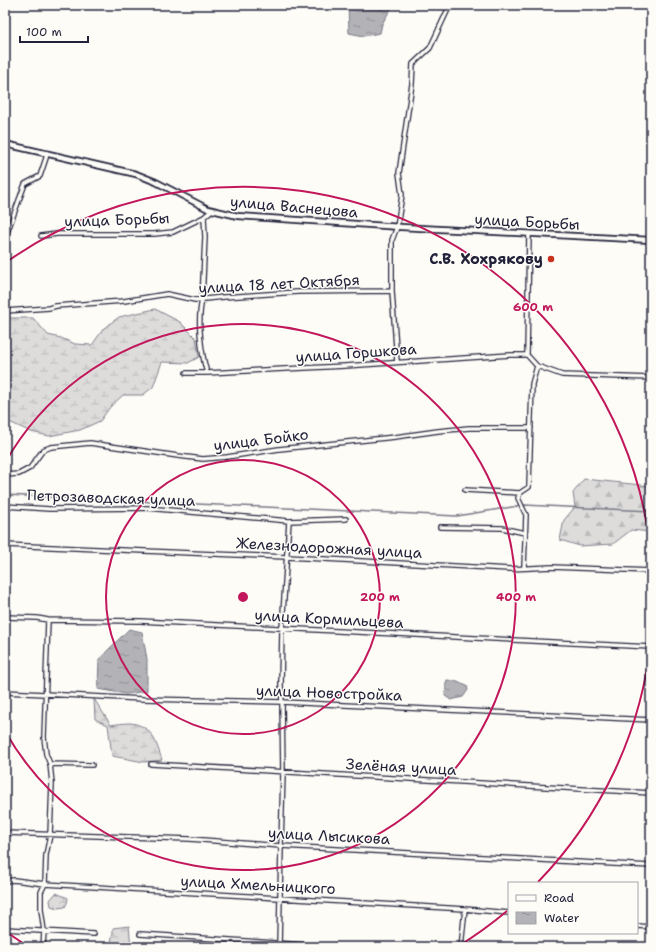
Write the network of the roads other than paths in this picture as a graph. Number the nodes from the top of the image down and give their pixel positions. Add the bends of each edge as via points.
1 (450, 5) edge
2 (5, 144) edge
3 (47, 153) junction
4 (212, 210) junction
5 (204, 217) junction
6 (399, 227) junction
7 (529, 234) junction
8 (41, 236) dead end
9 (5, 238) edge
10 (651, 240) edge
11 (392, 291) junction
12 (202, 300) junction
13 (5, 311) edge
14 (527, 355) junction
15 (397, 362) junction
16 (537, 366) junction
17 (186, 373) dead end
18 (207, 373) junction
19 (651, 378) edge
20 (531, 428) junction
21 (5, 475) edge
22 (465, 490) dead end
23 (520, 493) junction
24 (5, 506) edge
25 (346, 519) dead end
26 (289, 521) junction
27 (440, 527) dead end
28 (525, 533) junction
29 (5, 545) edge
30 (287, 557) junction
31 (524, 568) junction
32 (651, 571) edge
33 (5, 617) edge
34 (48, 620) junction
35 (282, 629) junction
36 (651, 646) edge
37 (5, 692) edge
38 (44, 695) junction
39 (282, 702) junction
40 (651, 720) edge
41 (50, 764) junction
42 (151, 764) dead end
43 (92, 765) dead end
44 (283, 773) junction
45 (651, 793) edge
46 (5, 833) edge
47 (50, 835) junction
48 (281, 846) junction
49 (651, 866) edge
50 (5, 881) edge
51 (45, 884) junction
52 (280, 898) junction
53 (465, 909) junction
54 (508, 912) edge
55 (638, 926) edge
56 (651, 928) edge
57 (5, 929) edge
58 (44, 931) junction
59 (94, 934) dead end
60 (140, 934) dead end
61 (279, 945) edge
62 (44, 947) edge
63 (337, 947) edge
64 (461, 947) edge

1 - 6 street via 430,48 413,64 399,172 402,195
2 - 3 street, улица Васнецова
3 - 4 street, улица Васнецова via 136,174
3 - 9 street via 40,176 25,184
4 - 5 street, улица Борьбы
4 - 6 street, улица Васнецова via 238,216
5 - 8 street, улица Борьбы via 173,232
5 - 12 street
6 - 7 street, улица Борьбы
6 - 11 street via 392,240
7 - 10 street, улица Борьбы
7 - 14 street
11 - 12 street, улица 18 лет Октября via 298,292
11 - 15 street
12 - 13 street, улица 18 лет Октября via 167,294 141,299
12 - 18 street via 200,322 203,360
14 - 15 street, улица Горшкова
14 - 16 street
15 - 18 street, улица Горшкова
16 - 19 street via 562,374
16 - 20 street via 532,384
17 - 18 street, улица Горшкова
20 - 21 street, улица Бойко via 469,428 279,448 203,459 90,443 43,450 30,468 19,474
20 - 23 street via 529,487
22 - 23 street
23 - 28 street via 518,498 526,515
24 - 26 street, Петрозаводская улица via 49,509 147,508
25 - 26 street, Петрозаводская улица
26 - 30 street
27 - 28 street via 502,528
28 - 31 street
29 - 30 street, Железнодорожная улица
30 - 31 street, Железнодорожная улица
30 - 35 street
31 - 32 street, Железнодорожная улица
33 - 34 street, улица Кормильцева
34 - 35 street, улица Кормильцева via 140,621
34 - 38 street
35 - 36 street, улица Кормильцева
35 - 39 street
37 - 38 street, улица Новостройка
38 - 39 street, улица Новостройка
38 - 41 street via 44,737
39 - 40 street, улица Новостройка
39 - 44 street
41 - 43 street
41 - 47 street
42 - 44 street, Зелёная улица
44 - 45 street, Зелёная улица
44 - 48 street
46 - 47 street, улица Лысикова
47 - 48 street, улица Лысикова via 190,839
47 - 51 street
48 - 49 street, улица Лысикова
48 - 52 street
50 - 51 street, улица Хмельницкого
51 - 52 street, улица Хмельницкого
51 - 58 street via 41,892
52 - 53 street, улица Хмельницкого
52 - 61 street
53 - 54 street, улица Хмельницкого
53 - 64 street
55 - 56 street
57 - 58 street
58 - 59 street
58 - 62 street
60 - 61 street
61 - 63 street

